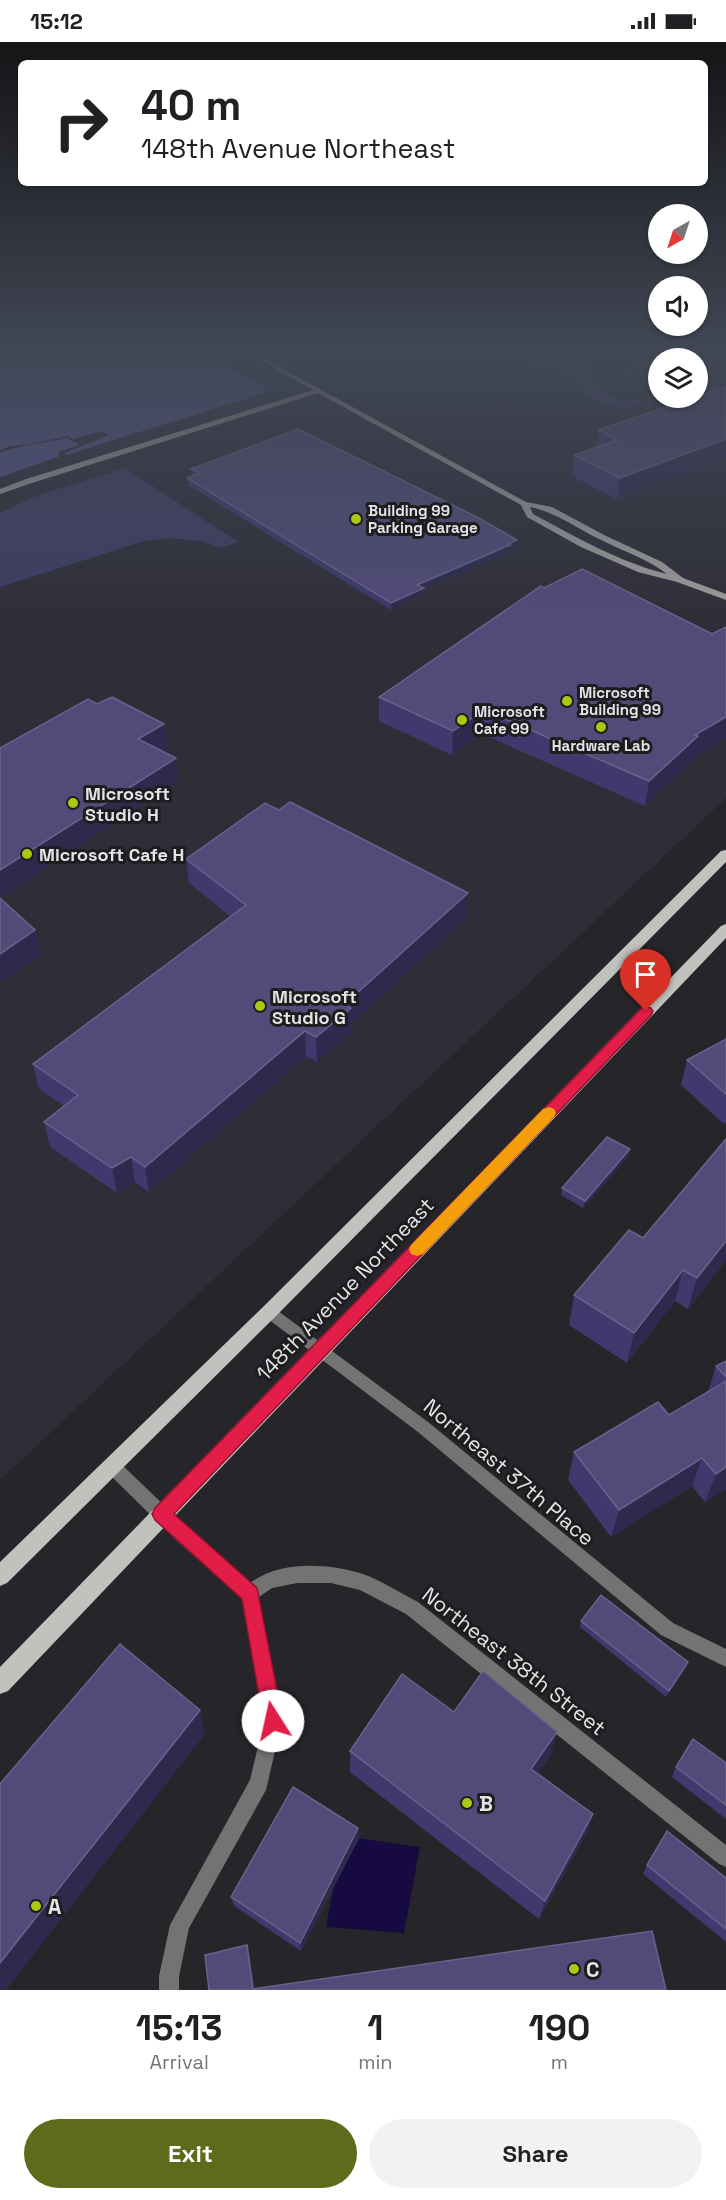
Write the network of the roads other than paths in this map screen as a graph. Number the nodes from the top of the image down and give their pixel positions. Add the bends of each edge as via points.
1 (145, 445) edge
2 (418, 445) edge
3 (0, 492) edge
4 (524, 504) junction
5 (680, 580) junction
6 (726, 597) edge
7 (726, 854) edge
8 (726, 928) edge
9 (269, 1312) junction
10 (321, 1349) junction
11 (113, 1467) junction
12 (161, 1514) junction
13 (0, 1576) edge
14 (250, 1594) junction
15 (726, 1658) edge
16 (0, 1683) edge
17 (726, 1857) edge
18 (169, 1990) edge

1 - 3 street
2 - 4 street
4 - 5 street via 549,509 659,564
4 - 5 street via 530,515 584,545 641,570
5 - 6 street
7 - 9 main road, 148th Avenue Northeast
8 - 10 main road, 148th Avenue Northeast
9 - 10 street, Northeast 37th Place
9 - 11 main road, 148th Avenue Northeast
10 - 12 main road, 148th Avenue Northeast
10 - 15 street, Northeast 37th Place via 423,1427 667,1629
11 - 12 street
11 - 13 main road, 148th Avenue Northeast
12 - 14 street
12 - 16 main road, 148th Avenue Northeast
14 - 17 street, Northeast 38th Street via 268,1580 331,1575 362,1582 412,1608
14 - 18 street via 273,1721 259,1783 180,1925

